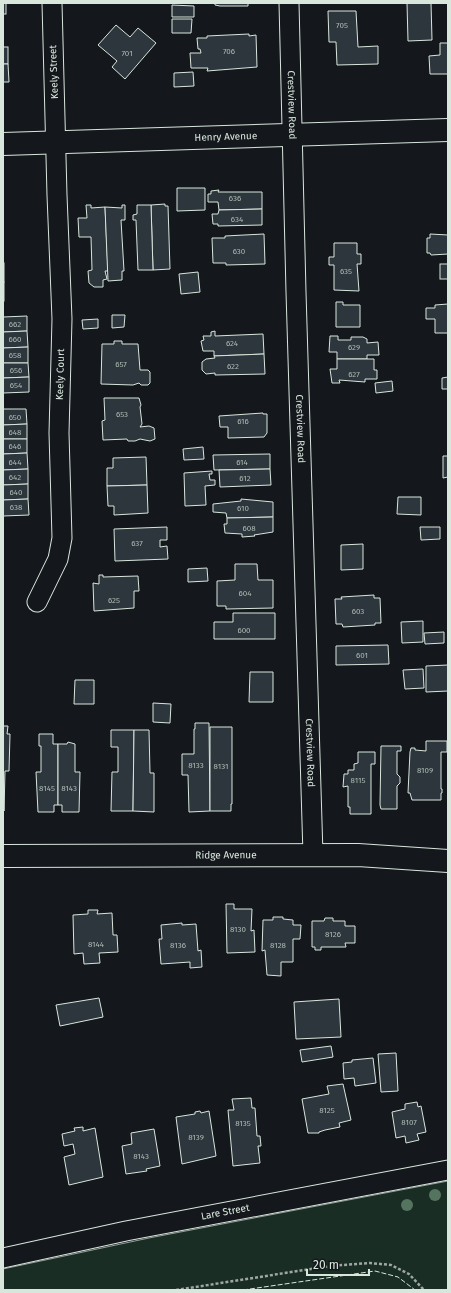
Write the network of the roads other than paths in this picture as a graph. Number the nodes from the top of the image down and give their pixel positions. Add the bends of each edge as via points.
1 (52, 3) edge
2 (289, 3) edge
3 (448, 130) edge
4 (292, 134) junction
5 (55, 142) junction
6 (3, 144) edge
7 (37, 602) dead end
8 (313, 855) junction
9 (3, 856) edge
10 (448, 861) edge
11 (448, 1170) edge
12 (3, 1258) edge

1 - 5 street, Keely Street
2 - 4 street, Crestview Road
3 - 4 main road, Henry Avenue
4 - 5 main road, Henry Avenue
4 - 8 street, Crestview Road
5 - 6 main road, Henry Avenue
5 - 7 street, Keely Court via 62,320 59,433 62,538 58,559
8 - 9 main road, Ridge Avenue
8 - 10 main road, Ridge Avenue via 396,856
11 - 12 street, Lare Street via 126,1231

